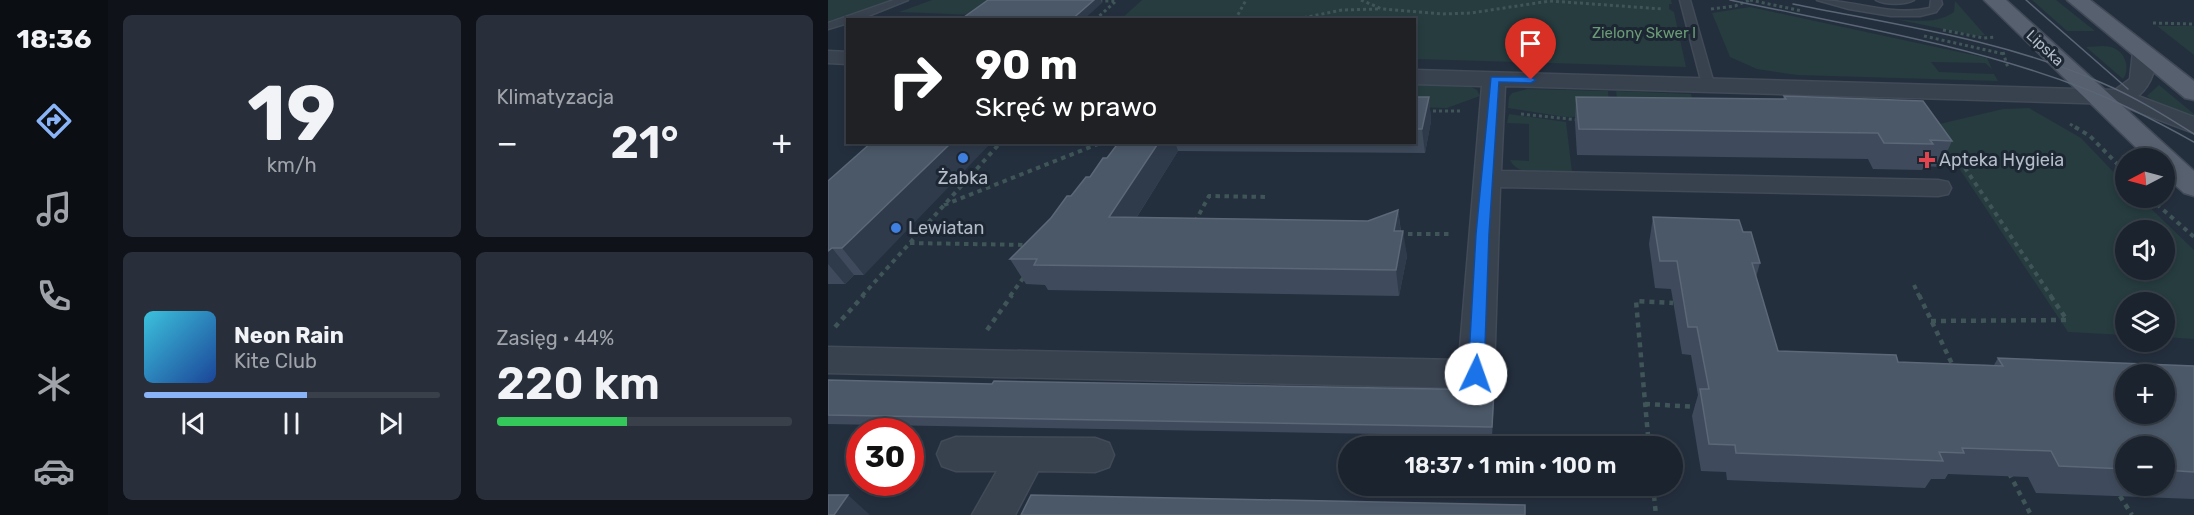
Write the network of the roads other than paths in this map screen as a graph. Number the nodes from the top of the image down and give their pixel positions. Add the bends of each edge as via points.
1 (903, 0) edge
2 (1685, 0) edge
3 (1822, 0) edge
4 (1881, 0) edge
5 (1910, 0) edge
6 (1936, 0) edge
7 (1994, 0) edge
8 (2077, 0) edge
9 (854, 18) edge
10 (846, 21) edge
11 (828, 26) edge
12 (2143, 52) junction
13 (828, 57) edge
14 (846, 58) edge
15 (1416, 76) edge
16 (1494, 79) junction
17 (1708, 84) junction
18 (2194, 93) edge
19 (2108, 97) junction
20 (2194, 126) edge
21 (2154, 148) edge
22 (2175, 169) edge
23 (1487, 179) junction
24 (2194, 187) edge
25 (1938, 188) dead end
26 (828, 360) edge
27 (956, 454) dead end
28 (1027, 455) junction
29 (1095, 455) dead end
30 (993, 515) edge

1 - 9 lane
2 - 17 lane
3 - 6 lane via 1905,13 1933,10
4 - 5 lane
7 - 19 main road, Lipska
8 - 12 main road
10 - 11 lane
12 - 18 main road
12 - 19 street via 2145,70 2140,82
13 - 14 street
15 - 16 street
16 - 17 street
16 - 23 street
17 - 19 street
19 - 20 street, Lipska via 2158,110
19 - 21 main road, Lipska
22 - 24 main road, Lipska
23 - 25 street
23 - 26 street via 1476,374
27 - 28 street
28 - 29 street
28 - 30 street

